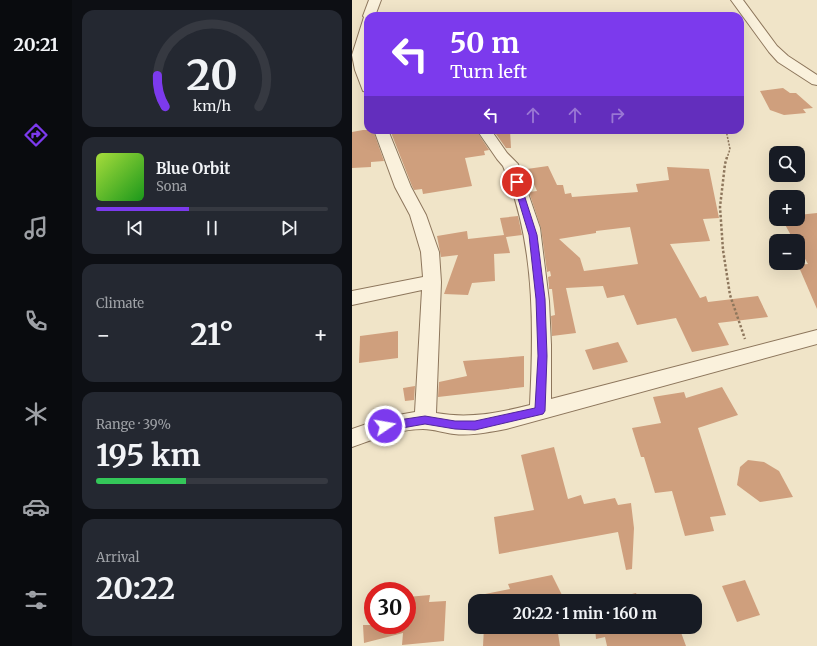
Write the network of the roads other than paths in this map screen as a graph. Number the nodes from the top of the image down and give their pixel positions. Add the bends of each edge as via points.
1 (375, 0) edge
2 (737, 0) edge
3 (370, 12) edge
4 (364, 38) edge
5 (364, 74) edge
6 (817, 81) edge
7 (383, 134) edge
8 (487, 134) edge
9 (432, 282) junction
10 (352, 298) edge
11 (817, 337) edge
12 (540, 411) junction
13 (425, 420) junction
14 (352, 438) edge

1 - 3 street
2 - 6 street via 773,49 783,59
4 - 5 street via 359,53
7 - 9 street via 403,187 418,215 430,252
8 - 12 street via 510,164 533,235 542,356
9 - 10 street
9 - 13 street
11 - 12 street
12 - 13 street via 475,425
13 - 14 street via 394,424

